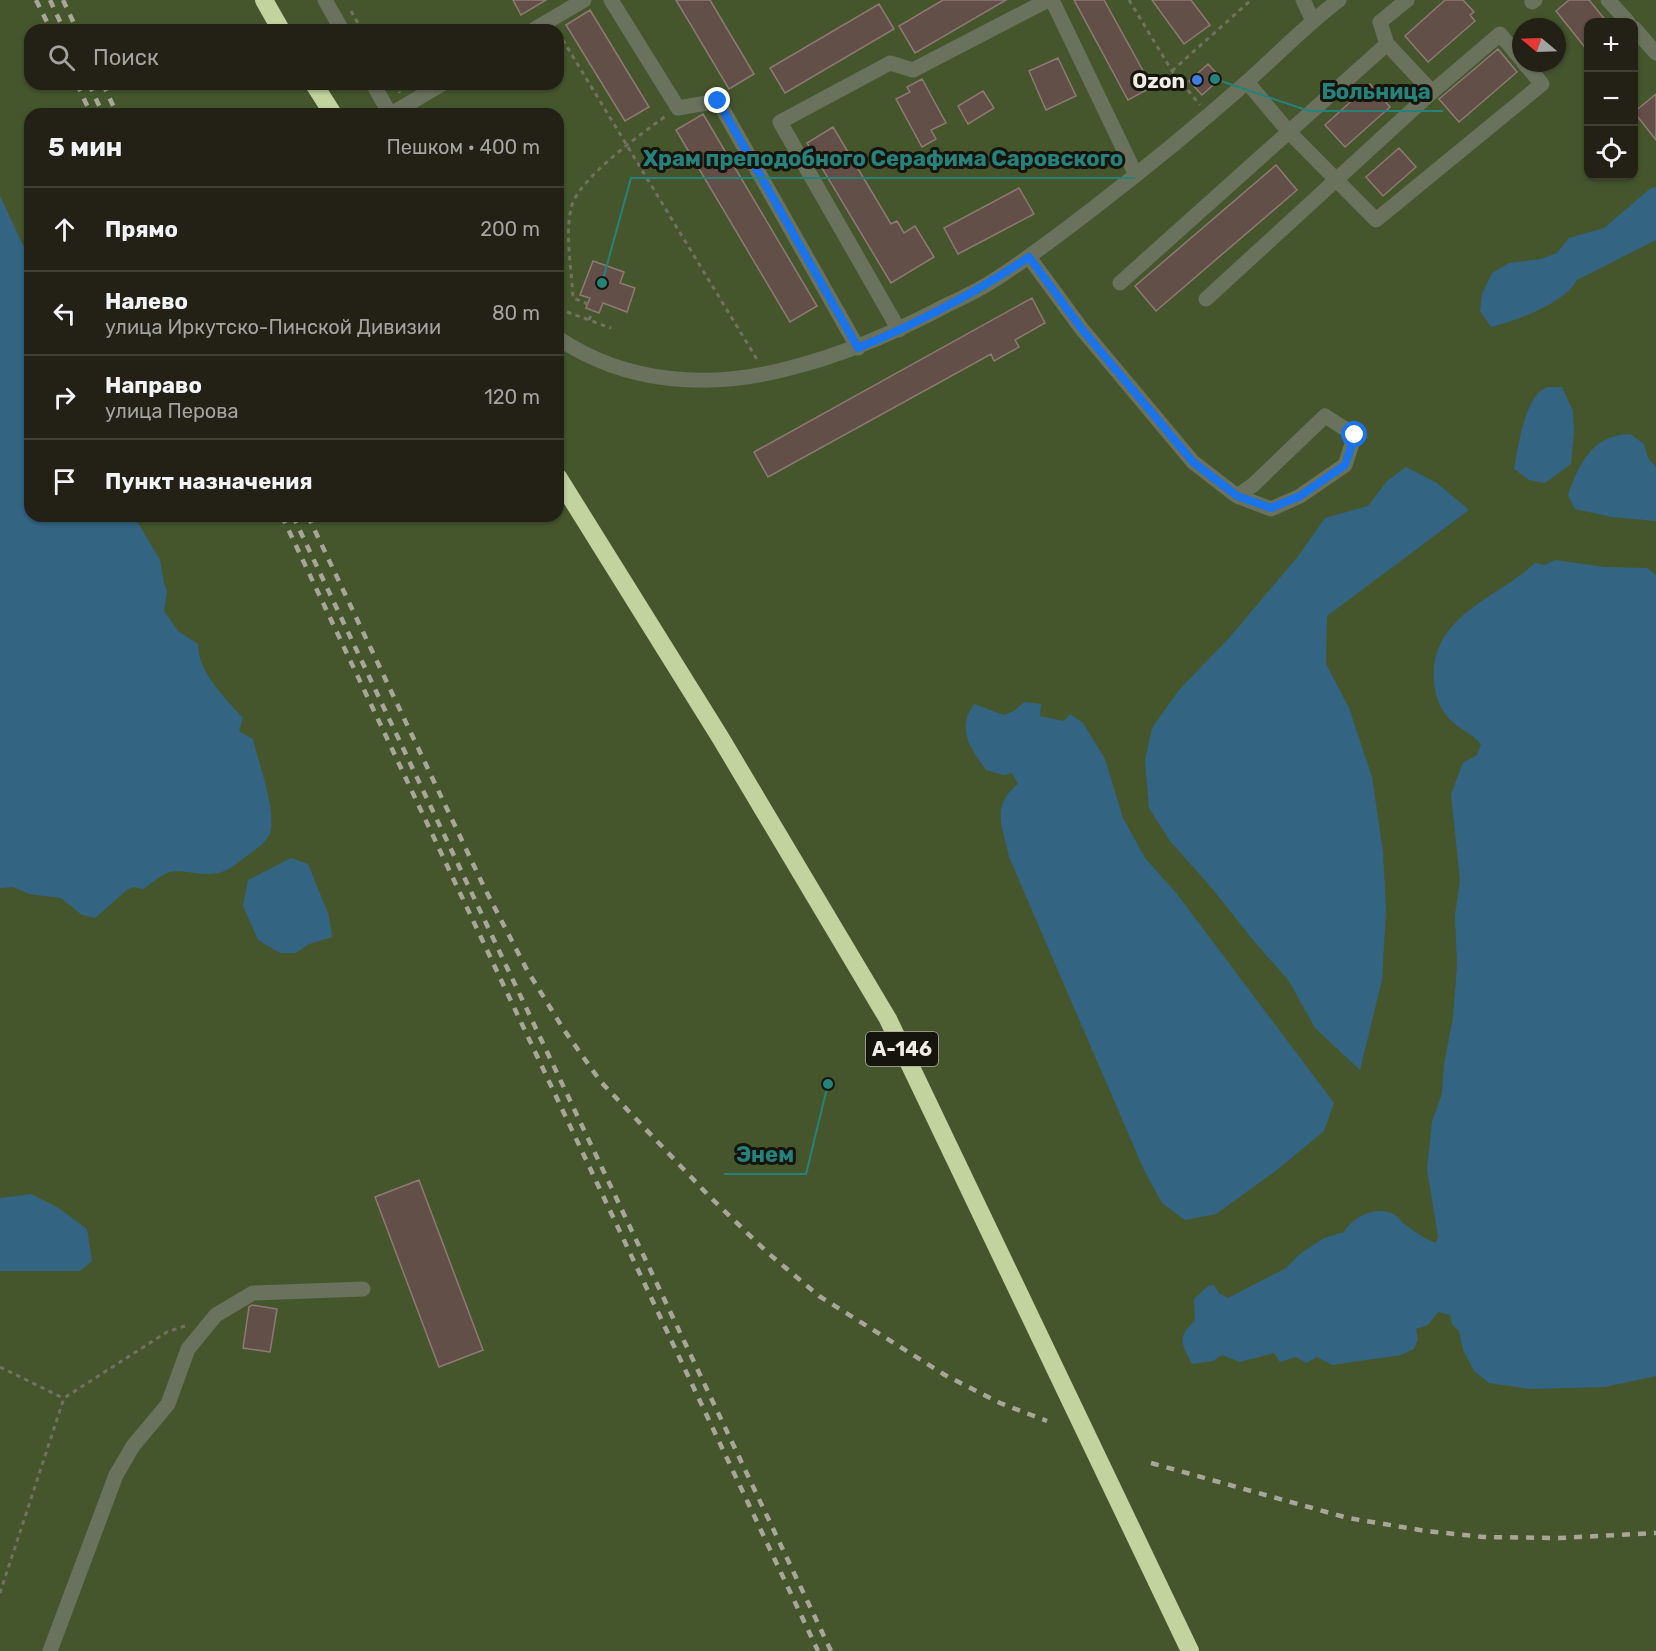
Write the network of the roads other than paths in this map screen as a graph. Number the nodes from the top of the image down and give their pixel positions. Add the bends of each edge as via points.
1 (264, 0) edge
2 (325, 0) edge
3 (584, 0) edge
4 (611, 0) edge
5 (1050, 0) edge
6 (1304, 0) edge
7 (1339, 0) edge
8 (1407, 0) edge
9 (1608, 0) edge
10 (1624, 18) edge
11 (1312, 21) junction
12 (278, 24) edge
13 (339, 24) edge
14 (543, 24) edge
15 (1638, 32) edge
16 (1387, 44) junction
17 (1512, 48) edge
18 (1656, 52) edge
19 (1532, 72) edge
20 (1247, 82) junction
21 (317, 90) edge
22 (377, 90) edge
23 (432, 90) edge
24 (1432, 92) junction
25 (329, 108) edge
26 (387, 108) edge
27 (401, 108) edge
28 (1289, 132) junction
29 (1136, 175) junction
30 (1336, 181) junction
31 (1029, 257) junction
32 (1120, 283) dead end
33 (1206, 299) dead end
34 (899, 330) junction
35 (564, 341) edge
36 (858, 348) junction
37 (564, 487) edge
38 (1237, 496) junction
39 (363, 1290) dead end
40 (50, 1651) edge
41 (1190, 1651) edge

1 - 12 highway
2 - 13 street
3 - 14 street
4 - 36 street via 678,108 718,101
5 - 29 street
5 - 34 street via 913,70 890,63 780,122
6 - 11 street
7 - 11 street
8 - 16 street via 1380,22
9 - 10 street
11 - 20 street
15 - 18 street
16 - 24 street
16 - 28 street
17 - 24 street via 1500,34
19 - 30 street via 1542,84 1376,220
20 - 28 street
20 - 29 street
21 - 25 highway
22 - 26 street
23 - 27 street
24 - 30 street
28 - 30 street
28 - 32 street
29 - 31 street
30 - 33 street
31 - 34 street via 990,283
31 - 38 street via 1081,328 1193,462
34 - 36 street
35 - 36 street via 607,365 657,378 702,381 766,375
37 - 41 highway, А-146 via 720,737 888,1019
38 - 38 street via 1271,508 1300,496 1345,465 1355,435 1325,416
39 - 40 street via 253,1293 216,1315 188,1349 168,1404 133,1446 116,1475

